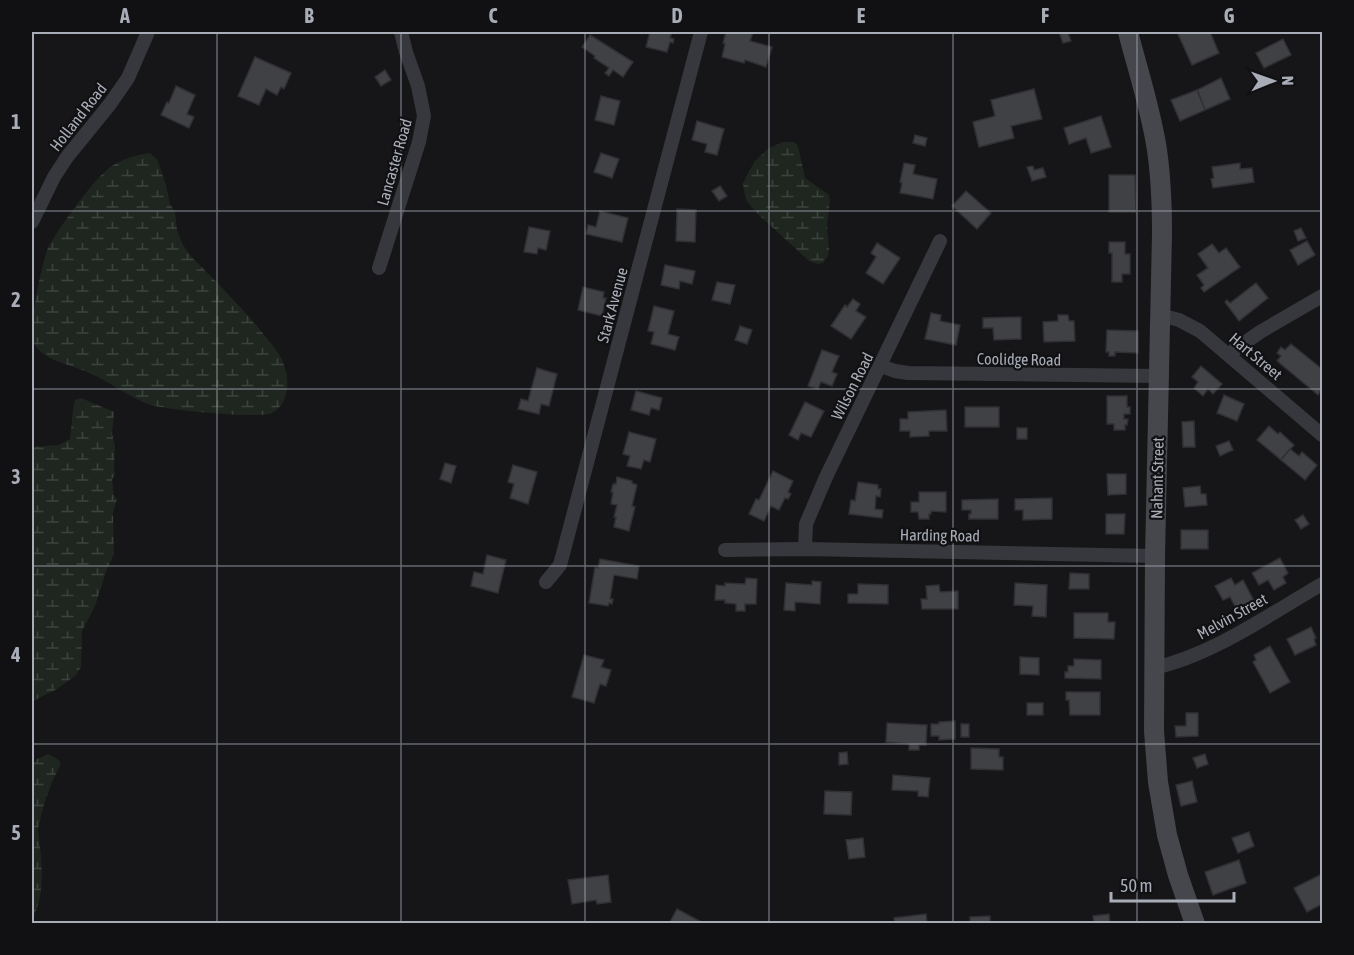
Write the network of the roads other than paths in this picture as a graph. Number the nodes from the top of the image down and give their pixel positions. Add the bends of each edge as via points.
1 (148, 32) edge
2 (401, 32) edge
3 (701, 32) edge
4 (1128, 32) edge
5 (32, 222) edge
6 (940, 241) dead end
7 (379, 268) dead end
8 (1323, 297) edge
9 (1160, 315) junction
10 (1229, 354) junction
11 (881, 366) junction
12 (1158, 376) junction
13 (1323, 435) edge
14 (805, 549) junction
15 (725, 550) dead end
16 (1155, 556) junction
17 (546, 582) dead end
18 (1323, 584) edge
19 (1154, 669) junction
20 (1195, 924) edge

1 - 5 street, Holland Road via 128,78 67,157
2 - 7 street, Lancaster Road via 424,116
3 - 17 street, Stark Avenue via 561,563
4 - 9 main road, Nahant Street via 1159,167
6 - 11 street, Wilson Road
8 - 10 street
9 - 10 street, Hart Street via 1190,325
9 - 12 main road, Nahant Street
10 - 13 street, Hart Street
11 - 12 street, Coolidge Road via 908,374
11 - 14 street, Wilson Road via 809,517
12 - 16 main road, Nahant Street
14 - 15 street, Harding Road
14 - 16 street, Harding Road
16 - 19 main road, Nahant Street
18 - 19 street, Melvin Street via 1220,643
19 - 20 main road, Nahant Street via 1155,749 1162,810

